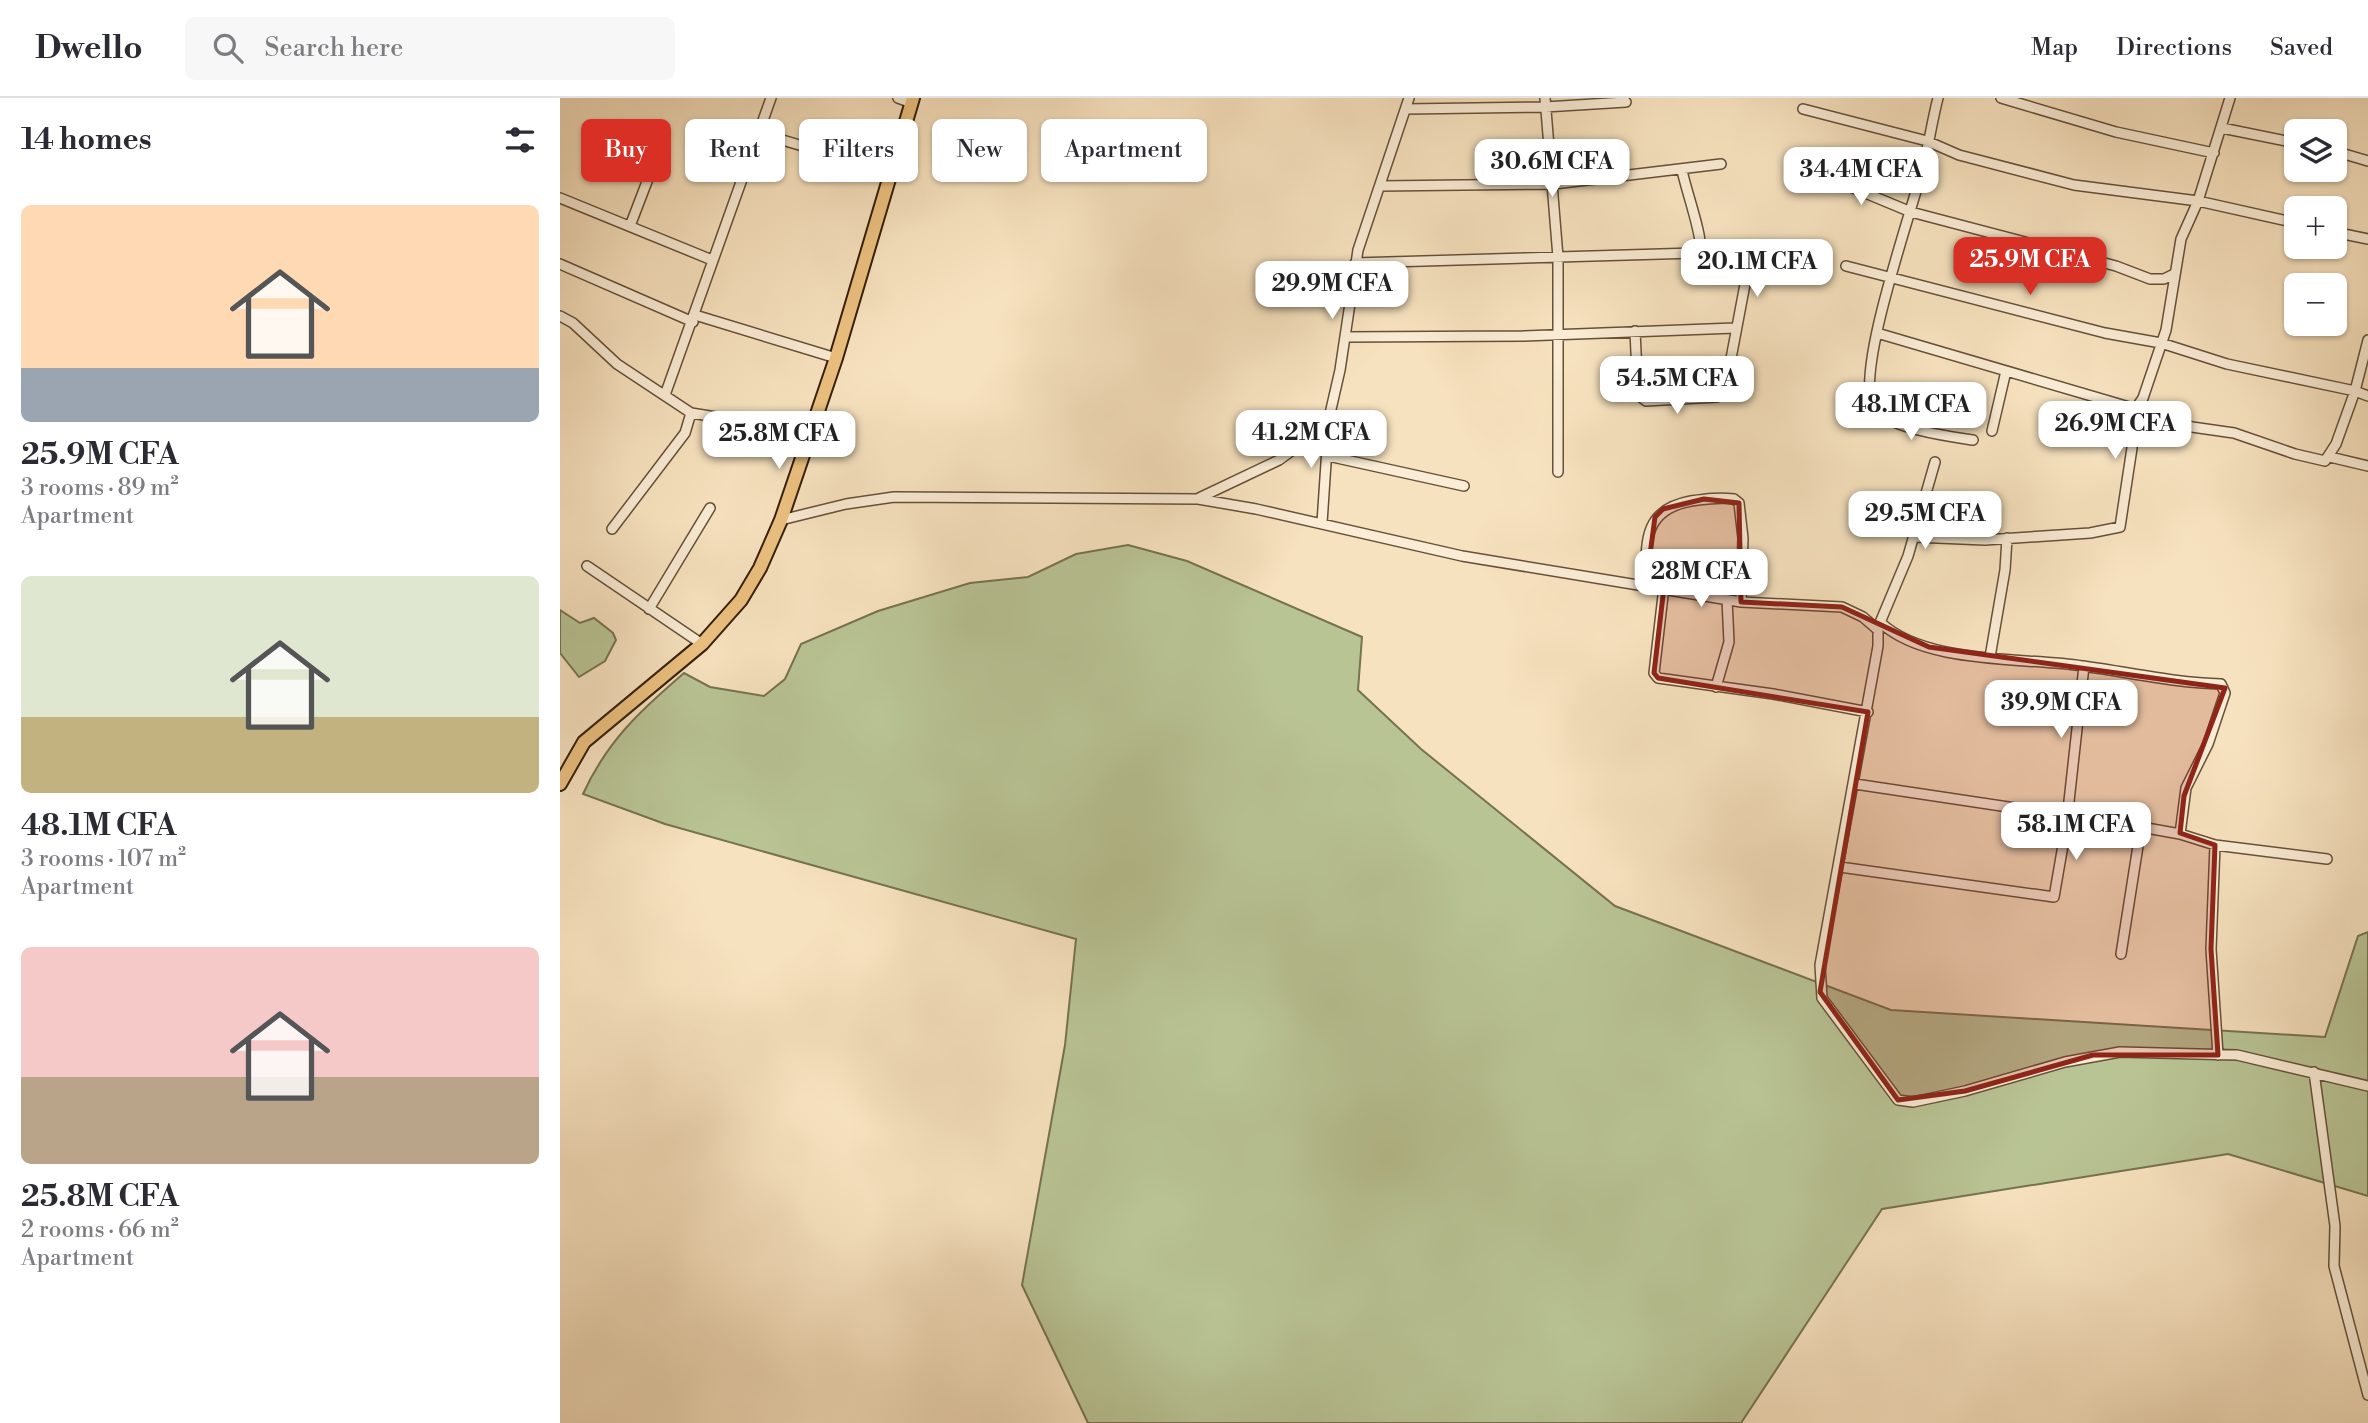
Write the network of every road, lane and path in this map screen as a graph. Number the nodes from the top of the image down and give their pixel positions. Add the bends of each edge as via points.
1 (771, 98) edge
2 (898, 98) edge
3 (1409, 98) edge
4 (1938, 98) edge
5 (2001, 98) edge
6 (2230, 98) edge
7 (913, 100) edge
8 (1545, 102) edge
9 (1626, 102) dead end
10 (1406, 109) junction
11 (1803, 109) dead end
12 (764, 119) edge
13 (907, 119) edge
14 (2222, 128) junction
15 (2284, 140) edge
16 (1927, 141) junction
17 (2214, 153) junction
18 (2347, 155) edge
19 (2368, 161) edge
20 (1721, 164) dead end
21 (1682, 170) junction
22 (1822, 175) dead end
23 (647, 182) edge
24 (741, 182) edge
25 (887, 182) edge
26 (1553, 184) junction
27 (1380, 186) junction
28 (560, 198) edge
29 (2198, 201) junction
30 (1911, 212) junction
31 (2284, 220) edge
32 (630, 226) junction
33 (2347, 235) edge
34 (2368, 239) edge
35 (1558, 257) junction
36 (712, 260) junction
37 (1355, 263) junction
38 (1749, 263) dead end
39 (560, 264) edge
40 (1846, 266) dead end
41 (2174, 274) junction
42 (1892, 275) junction
43 (560, 316) edge
44 (694, 319) junction
45 (1735, 328) junction
46 (1635, 331) junction
47 (1877, 333) junction
48 (1556, 335) junction
49 (1346, 337) junction
50 (2368, 340) edge
51 (2161, 343) junction
52 (836, 358) junction
53 (2006, 371) junction
54 (2355, 391) junction
55 (665, 395) junction
56 (2368, 396) edge
57 (2135, 410) junction
58 (691, 413) junction
59 (1328, 418) junction
60 (1992, 431) dead end
61 (811, 432) junction
62 (2057, 432) dead end
63 (1973, 440) dead end
64 (1328, 456) junction
65 (2330, 457) junction
66 (1935, 462) dead end
67 (2368, 467) edge
68 (1558, 472) dead end
69 (1464, 486) dead end
70 (1198, 499) junction
71 (710, 508) dead end
72 (781, 520) junction
73 (1322, 523) junction
74 (612, 529) dead end
75 (1914, 537) junction
76 (2007, 538) junction
77 (587, 566) dead end
78 (1646, 584) junction
79 (1664, 587) junction
80 (1727, 600) junction
81 (1741, 602) junction
82 (649, 609) junction
83 (1879, 626) junction
84 (702, 644) junction
85 (1990, 657) junction
86 (2084, 666) junction
87 (1716, 687) junction
88 (1868, 712) junction
89 (560, 784) edge
90 (1855, 785) junction
91 (2067, 817) junction
92 (2141, 827) junction
93 (2180, 834) junction
94 (2215, 845) junction
95 (2328, 859) dead end
96 (1840, 867) junction
97 (2121, 954) dead end
98 (2218, 1055) junction
99 (2314, 1072) junction
100 (2368, 1086) edge
101 (2368, 1395) edge

1 - 12 street
2 - 7 street
3 - 10 street
4 - 16 street
5 - 17 street via 2116,132
6 - 14 street
7 - 13 main road
8 - 9 street
8 - 10 street
8 - 26 street
10 - 27 street
11 - 16 street
14 - 15 street
14 - 17 street
16 - 29 street via 1959,155 2074,185
16 - 30 street
17 - 29 street
18 - 19 street
20 - 21 street
21 - 26 street
21 - 35 street via 1702,239 1695,253
22 - 30 street
23 - 32 street
24 - 36 street
25 - 52 main road
26 - 27 street
26 - 35 street
27 - 37 street
28 - 32 street
29 - 31 street
29 - 41 street via 2181,239
30 - 41 street via 2150,279
30 - 42 street
32 - 36 street
33 - 34 street
35 - 37 street
35 - 48 street
36 - 44 street
37 - 49 street
38 - 45 street
39 - 44 street
40 - 42 street
41 - 51 street
42 - 47 street
42 - 51 street via 2105,333
43 - 55 street via 617,364
44 - 52 street
44 - 55 street
45 - 46 street
45 - 46 street via 1722,393 1699,400 1641,399
46 - 48 street
47 - 53 street
47 - 63 street via 1871,371 1875,410 1924,431
48 - 49 street
48 - 68 street
49 - 59 street
50 - 54 street
51 - 54 street via 2227,364
51 - 57 street
52 - 61 main road
53 - 57 street
53 - 60 street
54 - 56 street
54 - 65 street
55 - 58 street
57 - 62 street via 2112,424
57 - 65 street via 2192,427 2234,433 2295,454 2325,461
57 - 76 street via 2120,527
58 - 61 street
58 - 74 street via 685,433
59 - 64 street
59 - 70 street via 1279,460
61 - 72 main road
64 - 69 street
64 - 73 street
65 - 67 street
66 - 75 street
70 - 72 street via 894,497
70 - 73 street
71 - 82 street
72 - 84 main road via 741,600
73 - 78 street via 1462,556
75 - 76 street
75 - 83 street
76 - 85 street
77 - 82 street
78 - 79 street
78 - 81 street via 1650,531 1663,509 1704,499 1734,499 1739,503 1743,538
79 - 80 street
79 - 87 street via 1654,673 1664,681
80 - 81 street
80 - 87 street via 1729,642
81 - 83 street via 1842,607
82 - 84 street
83 - 85 street via 1929,647
83 - 88 street
84 - 89 main road via 584,742
85 - 86 street
86 - 91 street
86 - 93 street via 2225,688 2213,731 2186,788
87 - 88 street
88 - 90 street
90 - 91 street
90 - 96 street
91 - 92 street
91 - 96 street via 2056,895 2051,898
92 - 93 street
92 - 97 street
93 - 94 street
94 - 95 street
94 - 98 street via 2211,949
96 - 98 street via 1819,992 1898,1100 1913,1102 1965,1091 2093,1055
98 - 99 street via 2259,1058
99 - 100 street
99 - 101 street via 2336,1226 2334,1266

